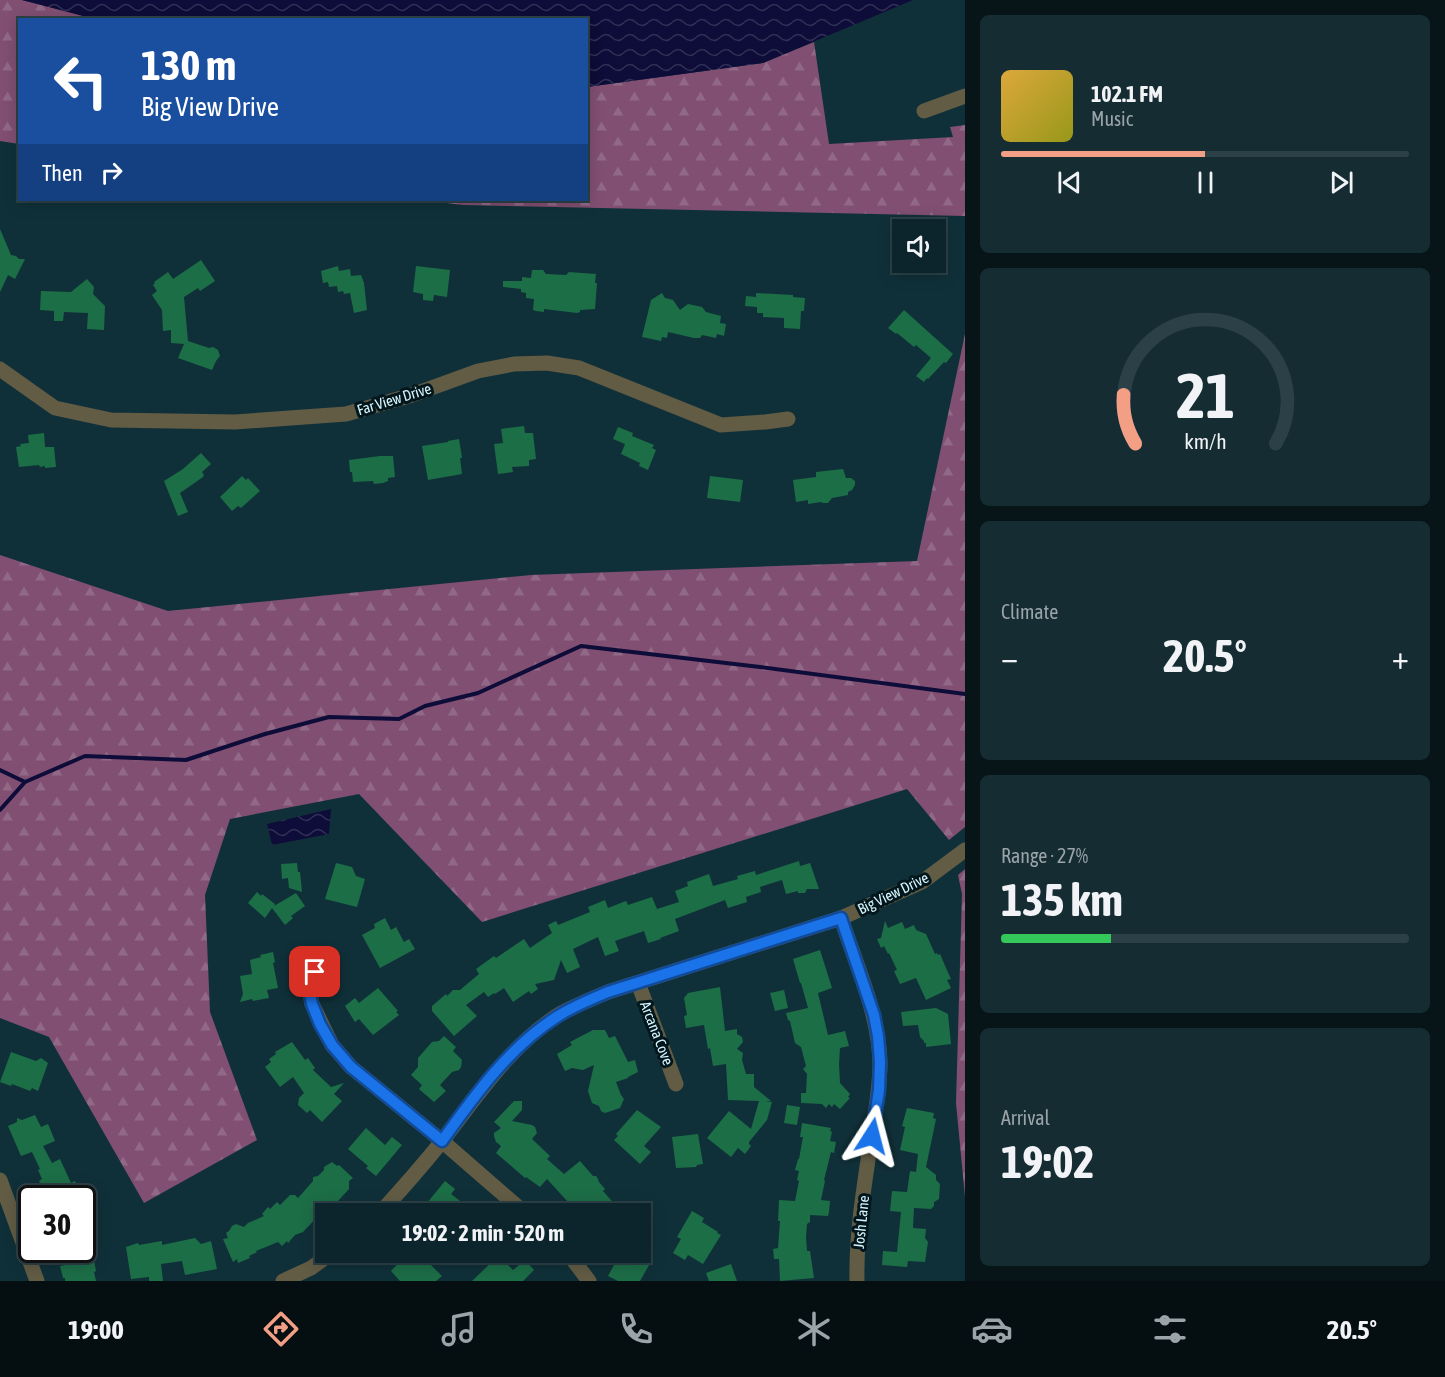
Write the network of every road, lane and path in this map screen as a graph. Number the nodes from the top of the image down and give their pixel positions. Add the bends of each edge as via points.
1 (965, 96) edge
2 (924, 111) dead end
3 (0, 369) edge
4 (788, 419) dead end
5 (965, 850) edge
6 (841, 918) junction
7 (320, 956) dead end
8 (638, 983) junction
9 (676, 1084) dead end
10 (442, 1141) junction
11 (0, 1180) edge
12 (389, 1203) edge
13 (512, 1203) edge
14 (318, 1263) edge
15 (575, 1263) edge
16 (37, 1281) edge
17 (284, 1281) edge
18 (589, 1281) edge
19 (857, 1281) edge

1 - 2 street
3 - 4 street, Far View Drive via 55,408 111,420 235,422 346,414 478,371 547,363 579,369 721,425
5 - 6 street, Big View Drive via 922,882
6 - 8 street, Big View Drive
6 - 19 street, Josh Lane via 874,1015 880,1062 862,1204
7 - 10 street via 309,988 320,1024 332,1045 351,1067
8 - 9 street, Arcana Cove
8 - 10 street, Big View Drive via 583,1002 537,1031 496,1071
10 - 12 street, Big View Drive
10 - 13 street
11 - 16 street
14 - 17 street
15 - 18 street

